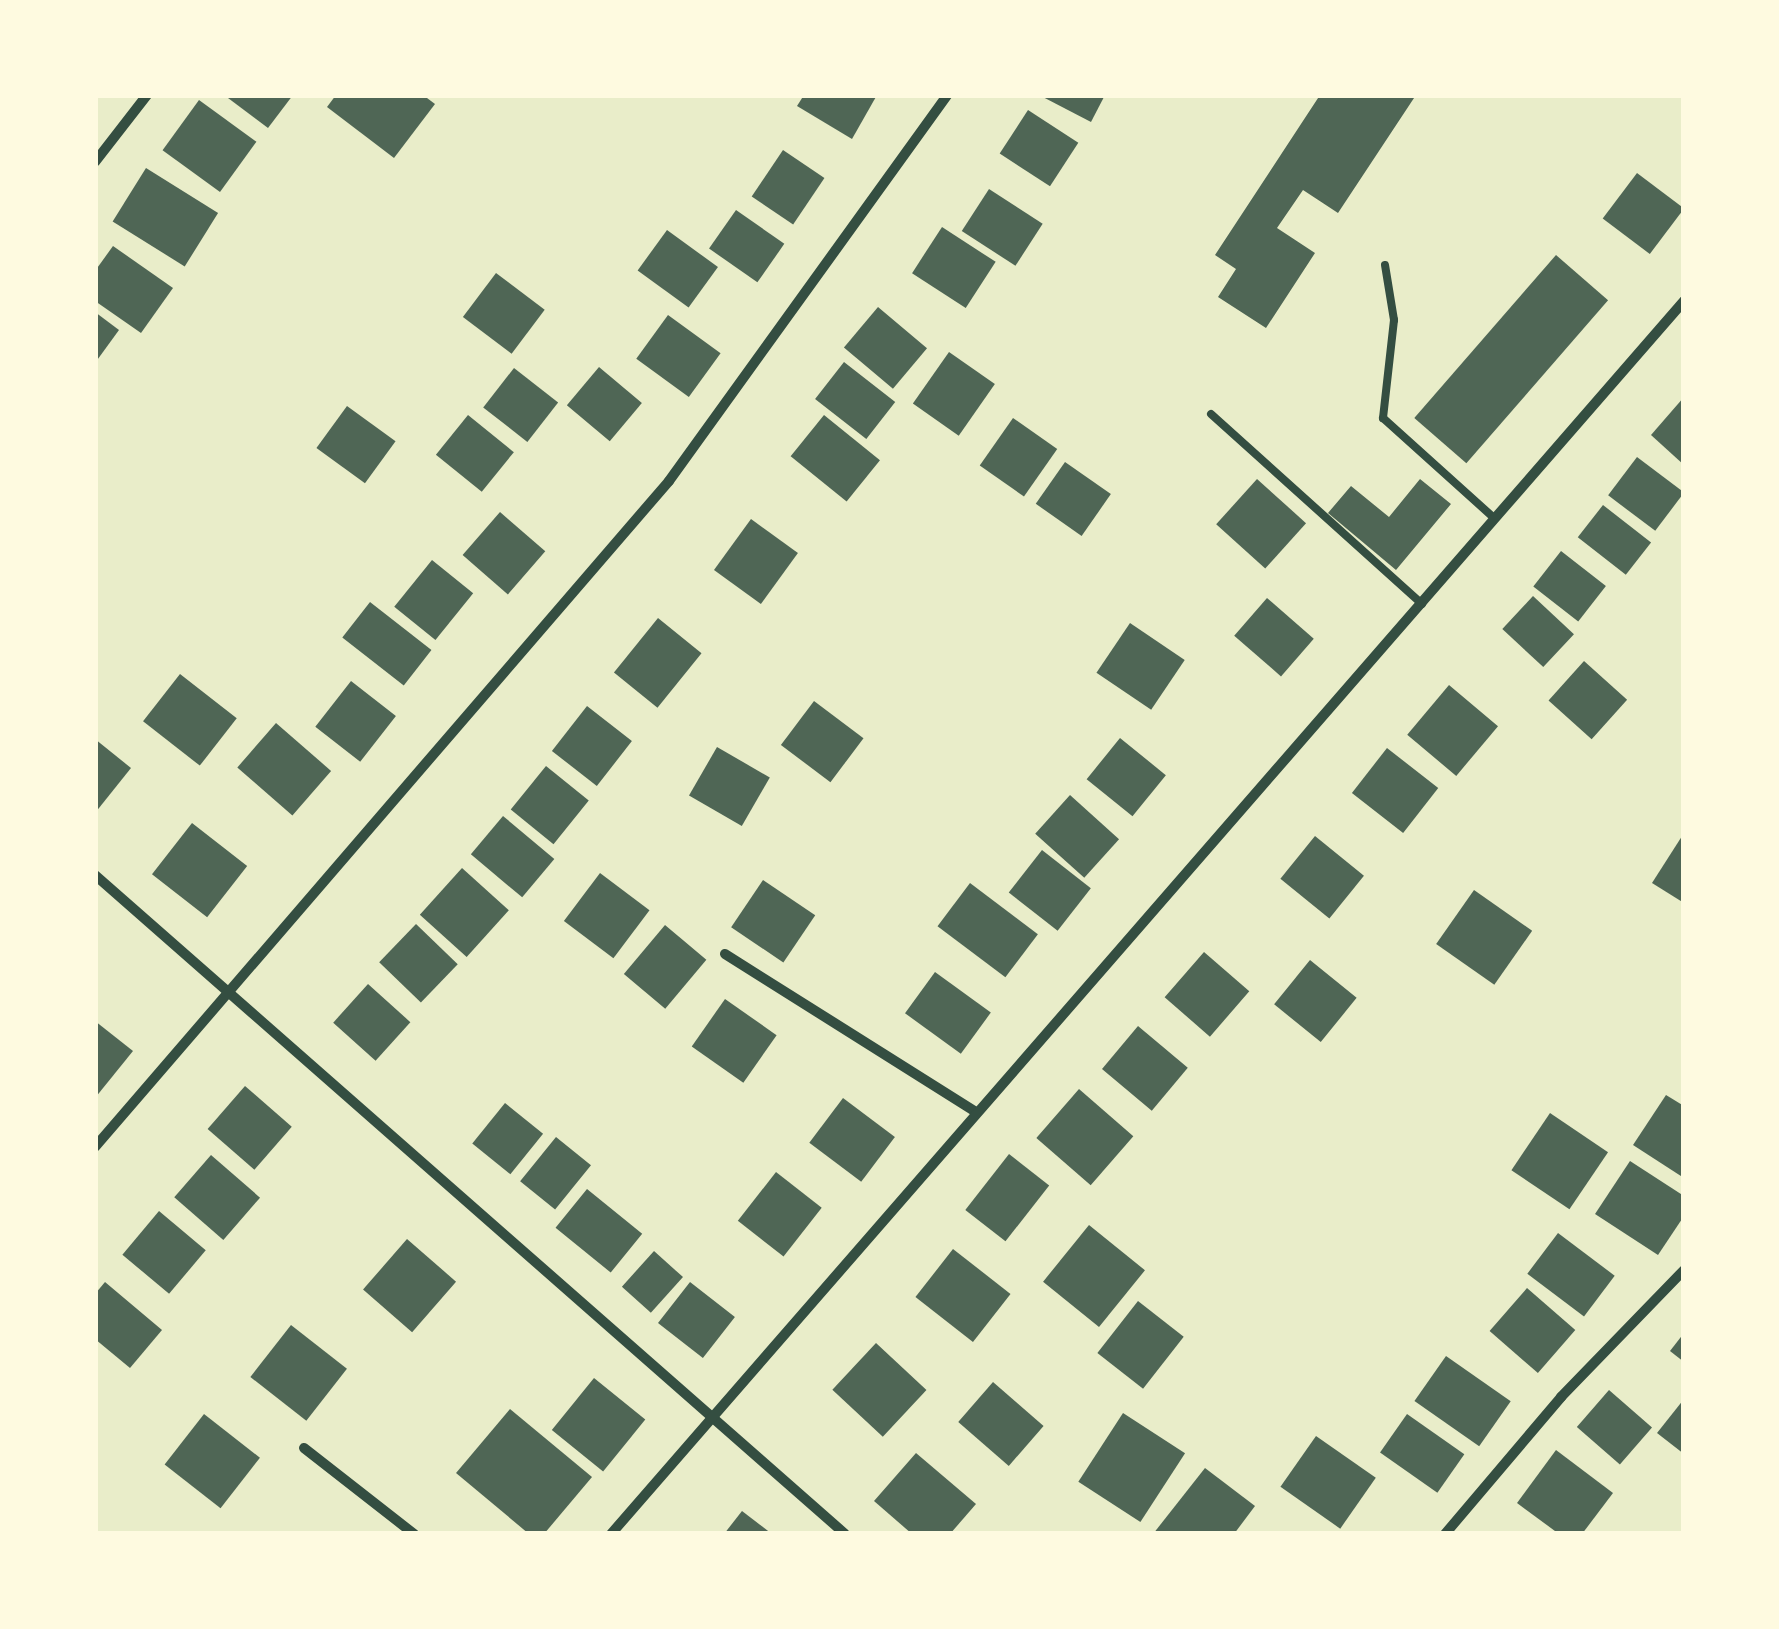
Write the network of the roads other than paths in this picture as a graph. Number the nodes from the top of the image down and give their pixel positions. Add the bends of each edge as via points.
1 (146, 95) edge
2 (948, 95) edge
3 (95, 162) edge
4 (1385, 264) dead end
5 (1684, 301) edge
6 (1211, 414) dead end
7 (1494, 518) junction
8 (1422, 604) junction
9 (95, 875) edge
10 (725, 954) dead end
11 (231, 991) junction
12 (976, 1112) junction
13 (95, 1147) edge
14 (1684, 1270) edge
15 (712, 1414) junction
16 (304, 1448) dead end
17 (414, 1534) edge
18 (611, 1534) edge
19 (846, 1534) edge
20 (1445, 1534) edge

1 - 3 street
2 - 11 street via 669,480
4 - 7 lane via 1394,320 1382,418
5 - 7 street
6 - 8 lane
7 - 8 street
8 - 12 street
9 - 11 street
10 - 12 street
11 - 13 street
11 - 15 street
12 - 15 street
14 - 20 street via 1561,1397
15 - 18 street
15 - 19 street
16 - 17 street

